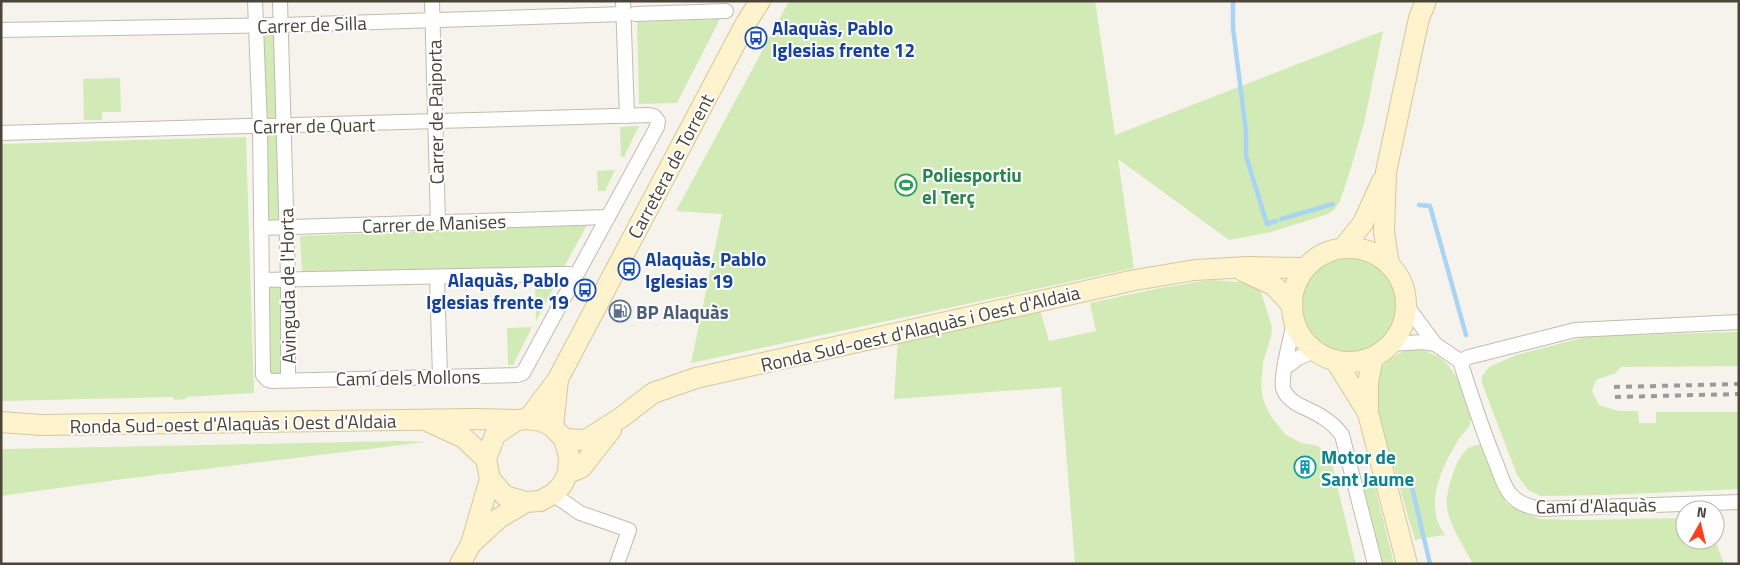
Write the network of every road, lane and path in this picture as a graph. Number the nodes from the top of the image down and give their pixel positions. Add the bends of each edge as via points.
1 (255, 1) edge
2 (280, 1) edge
3 (432, 1) edge
4 (1426, 1) edge
5 (758, 4) edge
6 (627, 10) edge
7 (726, 11) dead end
8 (433, 20) junction
9 (256, 25) junction
10 (281, 25) junction
11 (1, 30) edge
12 (626, 116) junction
13 (435, 122) junction
14 (260, 126) junction
15 (284, 126) junction
16 (1, 133) edge
17 (1386, 172) junction
18 (608, 217) junction
19 (438, 223) junction
20 (261, 228) junction
21 (286, 228) junction
22 (1344, 247) junction
23 (1389, 265) junction
24 (1229, 268) junction
25 (1305, 268) junction
26 (575, 276) junction
27 (437, 277) junction
28 (288, 279) junction
29 (262, 280) junction
30 (1406, 305) junction
31 (1293, 313) junction
32 (1739, 322) edge
33 (1391, 344) junction
34 (1435, 344) junction
35 (1314, 351) junction
36 (1373, 356) junction
37 (1335, 360) junction
38 (1460, 361) junction
39 (1285, 368) junction
40 (440, 376) junction
41 (558, 379) junction
42 (288, 380) junction
43 (1368, 413) junction
44 (622, 416) junction
45 (522, 419) junction
46 (425, 420) junction
47 (1, 422) edge
48 (41, 425) junction
49 (558, 433) junction
50 (1, 435) edge
51 (486, 459) junction
52 (568, 473) junction
53 (490, 480) junction
54 (553, 494) junction
55 (526, 502) junction
56 (1739, 502) edge
57 (471, 544) junction
58 (460, 564) edge
59 (617, 564) edge
60 (1375, 564) edge
61 (1407, 564) edge

1 - 9 street, Avinguda de l'Horta
2 - 10 street, Avinguda de l'Horta
3 - 8 street, Carrer de Paiporta
4 - 17 main road via 1419,18
5 - 41 main road, Carretera de Torrent
6 - 7 street, Carrer de Silla
6 - 8 street, Carrer de Silla
6 - 12 street
8 - 10 street, Carrer de Silla
8 - 13 street, Carrer de Paiporta
9 - 10 street, Carrer de Silla
9 - 11 street, Carrer de Silla
9 - 14 street, Avinguda de l'Horta
10 - 15 street, Avinguda de l'Horta
12 - 13 street, Carrer de Quart
12 - 18 street, Carrer de Quart via 654,116 658,123
13 - 15 street, Carrer de Quart
13 - 19 street, Carrer de Paiporta
14 - 15 street, Carrer de Quart
14 - 16 street, Carrer de Quart
14 - 20 street, Avinguda de l'Horta
15 - 21 street, Avinguda de l'Horta
17 - 22 main road via 1363,223
17 - 23 main road via 1384,232
18 - 19 street, Carrer de Manises
18 - 26 street
19 - 21 street, Carrer de Manises
20 - 21 street, Carrer de Manises
20 - 29 street, Avinguda de l'Horta
21 - 28 street, Avinguda de l'Horta
22 - 23 main road via 1370,252
22 - 25 main road via 1317,258
23 - 30 main road via 1402,283
24 - 25 main road, Ronda Sud-oest d'Alaquàs i Oest d'Aldaia
24 - 31 main road, Ronda Sud-oest d'Alaquàs i Oest d'Aldaia via 1266,280 1282,292
24 - 44 main road, Ronda Sud-oest d'Alaquàs i Oest d'Aldaia via 1135,280 696,378 653,393
25 - 31 main road via 1295,285
26 - 27 street
26 - 40 street, Camí dels Mollons via 523,372 517,375
27 - 28 street
27 - 40 street
28 - 29 street
28 - 42 street, Avinguda de l'Horta
29 - 42 street, Avinguda de l'Horta via 263,372 268,380
30 - 33 main road via 1402,326
30 - 34 street
31 - 35 main road via 1302,338
31 - 39 street
32 - 38 street via 1575,330
33 - 34 street
33 - 36 main road
34 - 38 street
35 - 37 main road
35 - 39 street
36 - 37 main road via 1354,362
36 - 43 main road via 1368,382
37 - 43 main road
38 - 56 street, Camí d'Alaquàs via 1503,481 1509,493 1530,508
39 - 60 street via 1283,387 1286,395 1296,404 1324,416 1342,434
40 - 42 street, Camí dels Mollons
41 - 45 main road, Carretera de Torrent
41 - 49 main road, Carretera de Torrent
43 - 61 main road
44 - 49 main road, Ronda Sud-oest d'Alaquàs i Oest d'Aldaia via 586,440
44 - 52 main road, Ronda Sud-oest d'Alaquàs i Oest d'Aldaia via 580,468
45 - 46 main road, Ronda Sud-oest d'Alaquàs i Oest d'Aldaia
45 - 49 main road via 541,421
45 - 51 main road via 495,435
46 - 48 main road, Ronda Sud-oest d'Alaquàs i Oest d'Aldaia
46 - 51 main road, Ronda Sud-oest d'Alaquàs i Oest d'Aldaia via 464,438
47 - 48 main road, Ronda Sud-oest d'Alaquàs i Oest d'Aldaia
48 - 50 main road, Ronda Sud-oest d'Alaquàs i Oest d'Aldaia
49 - 52 main road via 570,456
51 - 53 main road
52 - 54 main road
53 - 55 main road via 505,496
53 - 57 main road
54 - 55 main road
54 - 59 street via 580,513 629,530
55 - 57 main road via 499,518
57 - 58 main road

